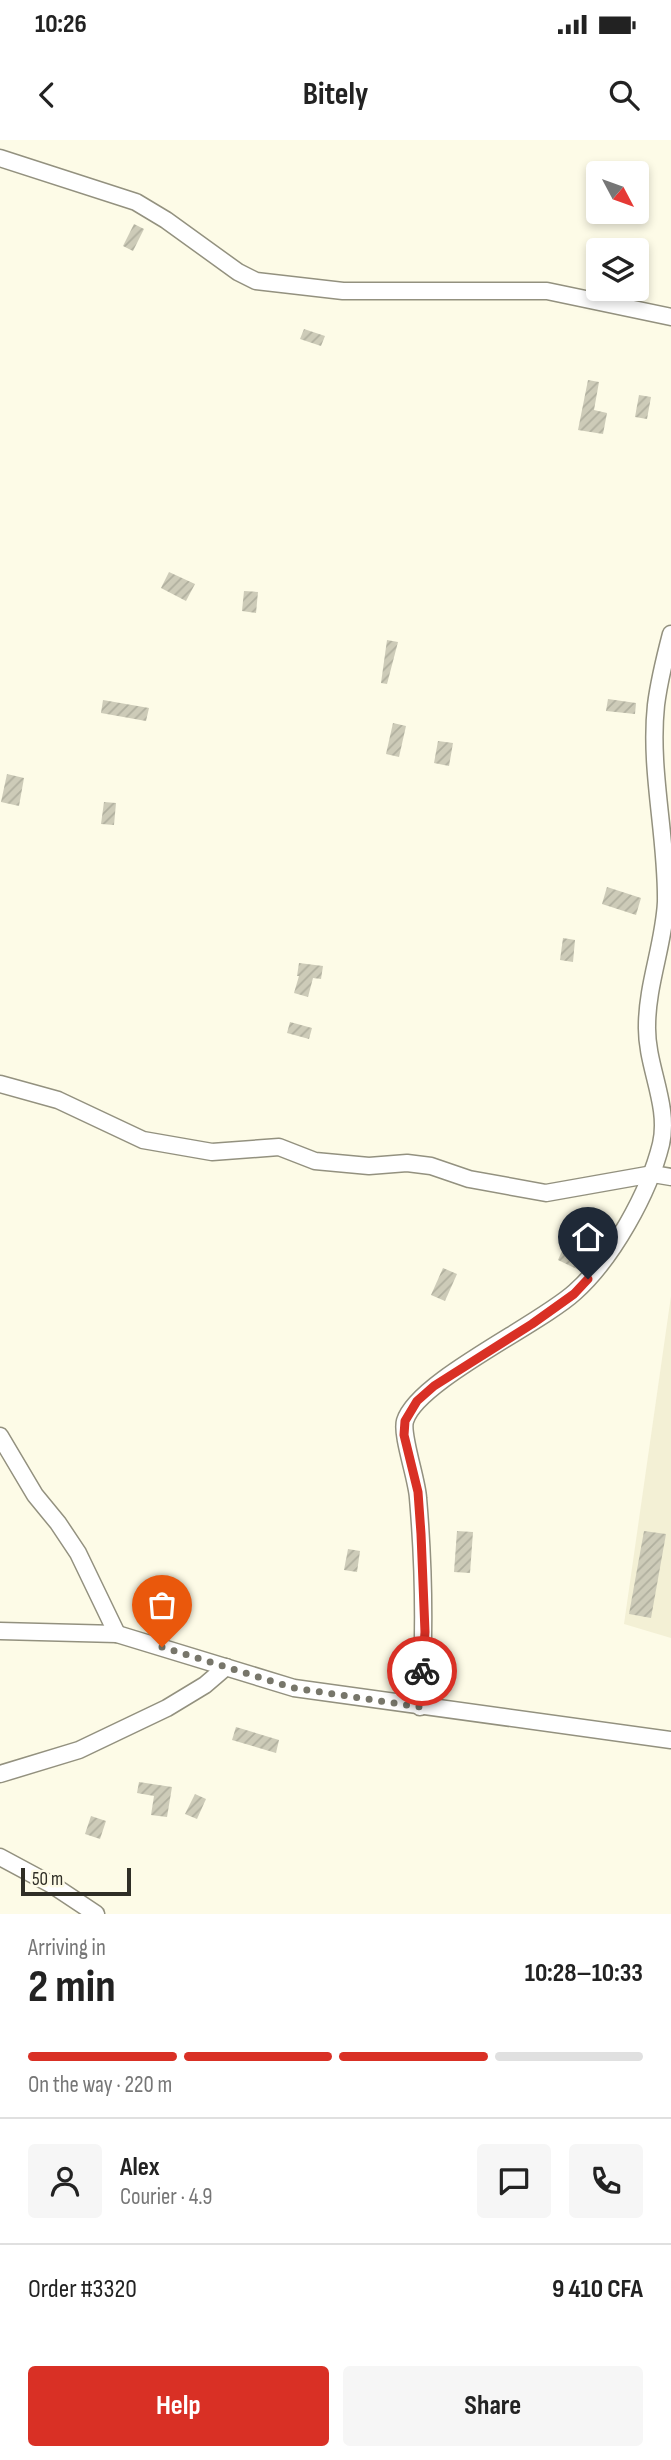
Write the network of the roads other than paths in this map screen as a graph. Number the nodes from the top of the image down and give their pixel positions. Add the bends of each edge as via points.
1 (0, 158) edge
2 (671, 317) edge
3 (671, 634) edge
4 (0, 1084) edge
5 (653, 1174) junction
6 (671, 1177) edge
7 (0, 1436) edge
8 (0, 1631) edge
9 (117, 1634) junction
10 (226, 1667) junction
11 (420, 1707) junction
12 (671, 1740) edge
13 (0, 1774) edge
14 (0, 1857) edge
15 (96, 1914) edge

1 - 2 street via 136,202 256,281 343,290 547,291
3 - 5 street via 656,706 666,902 647,1027 661,1105 662,1140
4 - 5 street via 58,1100 143,1140 212,1153 279,1147 315,1161 431,1166 469,1179 546,1193
5 - 6 street
5 - 11 street via 603,1264 574,1294 434,1386 417,1401 405,1421 404,1435 418,1492 424,1584
7 - 9 street via 35,1495 78,1553
8 - 9 street
9 - 10 street
10 - 11 street via 294,1688
10 - 13 street via 167,1708 79,1750
11 - 12 street
14 - 15 street

